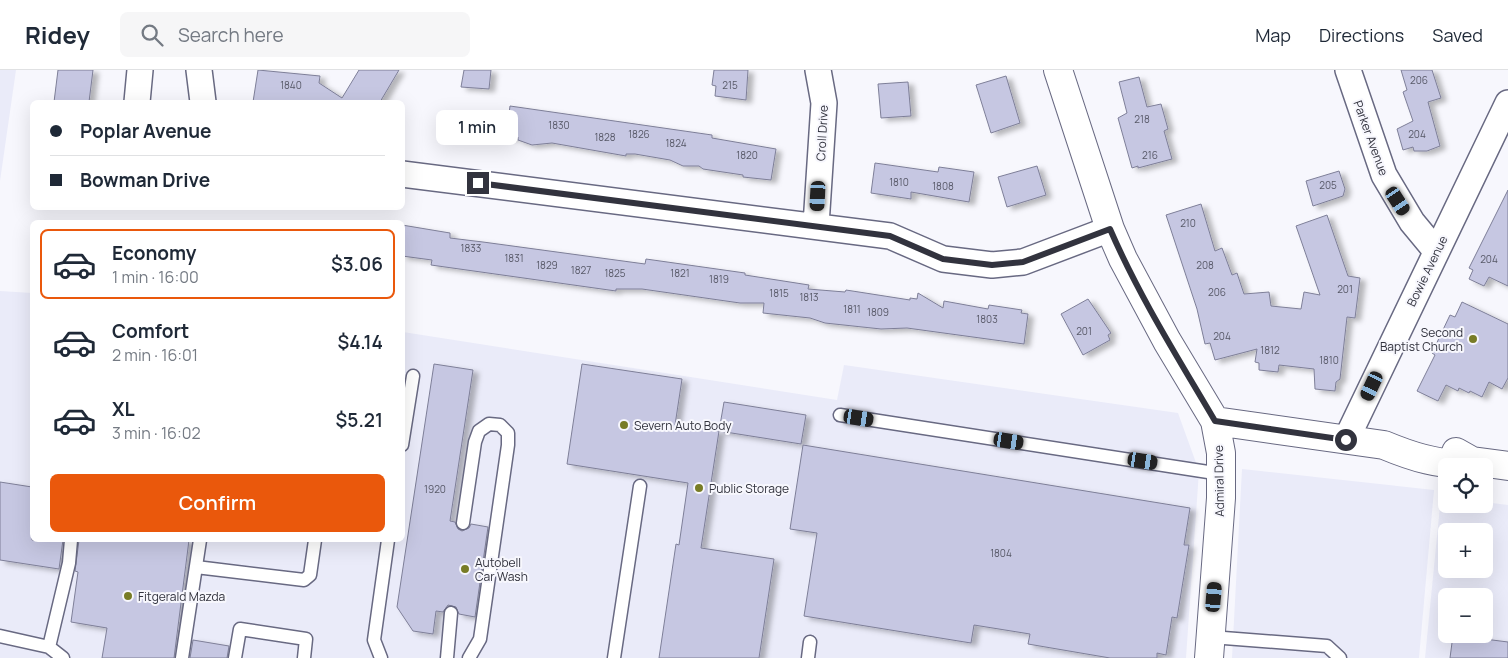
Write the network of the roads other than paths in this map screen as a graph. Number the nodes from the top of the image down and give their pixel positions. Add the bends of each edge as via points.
1 (140, 70) edge
2 (199, 70) edge
3 (818, 70) edge
4 (1058, 70) edge
5 (1348, 70) edge
6 (137, 100) edge
7 (203, 100) edge
8 (1508, 102) edge
9 (405, 174) edge
10 (816, 225) junction
11 (1110, 229) junction
12 (1436, 251) junction
13 (413, 376) dead end
14 (840, 415) dead end
15 (1215, 421) junction
16 (405, 425) edge
17 (1346, 440) junction
18 (1508, 466) edge
19 (1221, 474) junction
20 (640, 486) dead end
21 (463, 523) dead end
22 (71, 542) edge
23 (200, 542) edge
24 (315, 542) edge
25 (388, 542) edge
26 (196, 567) junction
27 (452, 613) dead end
28 (0, 636) edge
29 (810, 642) dead end
30 (49, 647) junction
31 (1210, 647) edge
32 (63, 658) edge
33 (182, 658) edge
34 (235, 658) edge
35 (304, 658) edge
36 (381, 658) edge
37 (447, 658) edge
38 (469, 658) edge
39 (614, 658) edge
40 (808, 658) edge
41 (1340, 658) edge

1 - 6 street
2 - 7 street
3 - 10 street, Croll Drive via 824,103
4 - 11 street, Admiral Drive
5 - 12 street, Parker Avenue via 1384,176 1412,222
8 - 12 street, Bowie Avenue
9 - 10 street
10 - 11 street via 890,236 943,259 992,265 1023,262
11 - 15 street, Admiral Drive via 1167,341
12 - 17 street, Bowie Avenue
13 - 16 lane
14 - 19 lane
15 - 17 street
15 - 19 street, Admiral Drive
17 - 18 street via 1384,445 1408,455
19 - 31 street, Admiral Drive
20 - 39 lane
21 - 38 lane via 479,431 489,424 500,425 508,433 508,445 480,639
22 - 30 lane
23 - 26 lane
24 - 26 lane via 310,575 304,580
25 - 36 lane via 374,640
26 - 33 lane
27 - 37 lane
28 - 30 lane
29 - 40 lane
30 - 32 lane
31 - 41 lane via 1327,646
34 - 35 lane via 240,629 306,639

